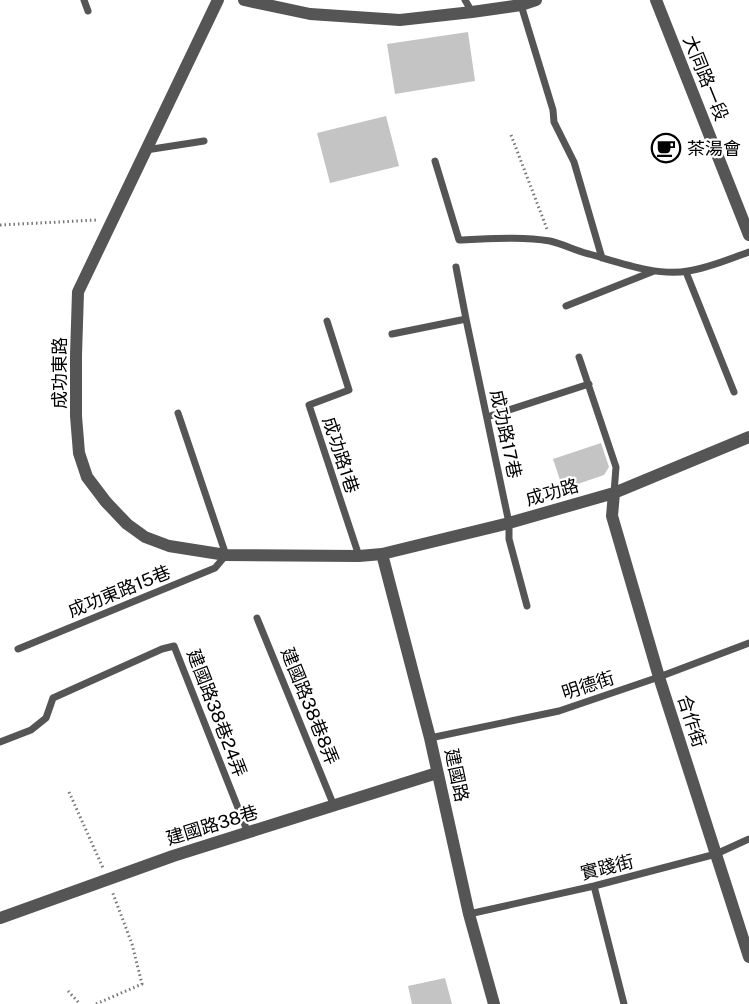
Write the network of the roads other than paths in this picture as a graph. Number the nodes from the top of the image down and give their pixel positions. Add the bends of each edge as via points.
1 (84, 0) edge
2 (218, 0) edge
3 (246, 0) edge
4 (465, 0) edge
5 (536, 0) edge
6 (656, 0) edge
7 (521, 4) junction
8 (88, 10) dead end
9 (472, 12) junction
10 (204, 141) dead end
11 (146, 150) junction
12 (435, 161) dead end
13 (749, 235) edge
14 (749, 252) edge
15 (602, 258) junction
16 (456, 267) dead end
17 (654, 271) junction
18 (686, 272) junction
19 (566, 306) dead end
20 (466, 319) junction
21 (327, 321) dead end
22 (392, 334) dead end
23 (579, 357) dead end
24 (589, 384) junction
25 (734, 392) dead end
26 (177, 413) dead end
27 (487, 417) junction
28 (749, 437) edge
29 (614, 493) junction
30 (509, 523) junction
31 (381, 554) junction
32 (226, 555) junction
33 (359, 556) junction
34 (527, 606) dead end
35 (257, 618) dead end
36 (749, 643) edge
37 (18, 649) dead end
38 (659, 677) junction
39 (430, 738) junction
40 (0, 741) edge
41 (437, 773) junction
42 (334, 806) junction
43 (248, 833) junction
44 (749, 839) edge
45 (716, 854) junction
46 (594, 886) junction
47 (469, 914) junction
48 (0, 918) edge
49 (749, 957) edge
50 (494, 1004) edge
51 (624, 1004) edge

1 - 8 lane
2 - 11 street, 成功東路
3 - 9 street via 310,14 400,20
4 - 9 lane
5 - 7 street
6 - 13 street, 大同路一段
7 - 9 street
7 - 15 lane via 554,122 574,162
10 - 11 lane
11 - 32 street, 成功東路 via 78,292 79,453 87,477 106,502 145,537 169,546
12 - 15 lane via 459,240 552,242
14 - 18 lane
15 - 17 lane
16 - 20 lane, 成功路17巷
17 - 18 lane
17 - 19 lane
18 - 25 lane
20 - 22 lane
20 - 27 lane, 成功路17巷
21 - 33 lane, 成功路1巷 via 349,390 309,405
23 - 24 lane
24 - 27 lane
24 - 29 lane via 616,467
26 - 32 lane
27 - 30 lane, 成功路17巷
28 - 29 street, 成功路
29 - 30 street, 成功路
29 - 38 street, 合作街 via 612,516
30 - 31 street, 成功路
30 - 34 lane, 成功路17巷 via 509,539
31 - 33 street, 成功路
31 - 39 street, 建國路
32 - 33 street, 成功東路
32 - 37 lane, 成功東路15巷 via 215,568
35 - 42 lane, 建國路38巷8弄
36 - 38 lane, 明德街
38 - 39 lane, 明德街 via 559,711
38 - 45 street, 合作街
39 - 41 street, 建國路
40 - 43 lane, 建國路38巷24弄 via 31,730 46,718 53,698 174,646
41 - 42 street, 建國路38巷
41 - 47 street, 建國路
42 - 43 street, 建國路38巷
43 - 48 street, 建國路38巷
44 - 45 lane, 實踐街
45 - 46 lane, 實踐街
45 - 49 street, 合作街
46 - 47 lane, 實踐街
46 - 51 lane
47 - 50 street, 建國路

